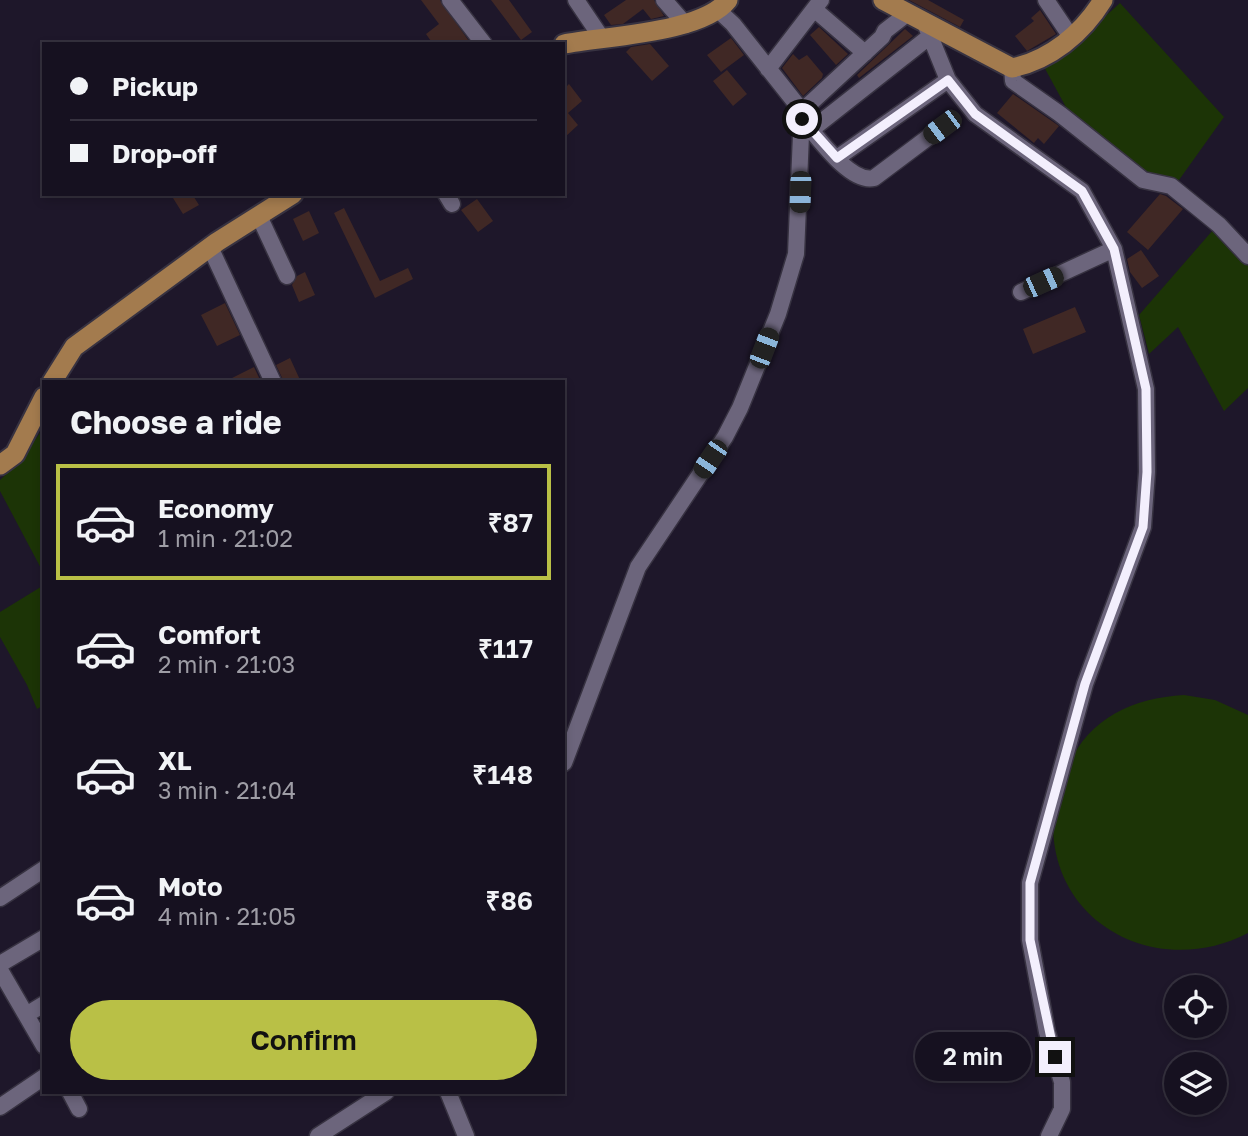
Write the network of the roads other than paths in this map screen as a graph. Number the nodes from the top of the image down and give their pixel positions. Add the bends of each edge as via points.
1 (450, 0) edge
2 (576, 0) edge
3 (664, 0) edge
4 (883, 0) edge
5 (1046, 0) edge
6 (1103, 0) edge
7 (724, 5) edge
8 (817, 5) edge
9 (920, 24) junction
10 (686, 25) junction
11 (601, 37) junction
12 (1071, 37) junction
13 (482, 42) edge
14 (565, 44) edge
15 (865, 53) junction
16 (1012, 68) junction
17 (768, 69) junction
18 (948, 80) junction
19 (805, 120) junction
20 (942, 127) dead end
21 (837, 158) junction
22 (290, 196) edge
23 (259, 216) junction
24 (211, 247) junction
25 (1114, 249) junction
26 (1248, 256) edge
27 (287, 275) dead end
28 (1021, 292) dead end
29 (53, 380) edge
30 (272, 380) edge
31 (42, 401) edge
32 (0, 465) edge
33 (565, 759) edge
34 (42, 870) edge
35 (0, 898) edge
36 (42, 940) edge
37 (0, 964) edge
38 (0, 970) edge
39 (42, 1005) edge
40 (26, 1014) junction
41 (42, 1042) edge
42 (42, 1078) edge
43 (71, 1094) edge
44 (383, 1094) edge
45 (449, 1094) edge
46 (0, 1107) edge
47 (79, 1109) dead end
48 (317, 1136) edge
49 (466, 1136) edge
50 (1049, 1136) edge

1 - 13 street
2 - 11 street
3 - 10 street
4 - 9 main road
5 - 12 street
6 - 12 main road
7 - 10 main road
7 - 17 street
8 - 15 street
8 - 17 street
9 - 15 street via 885,31
9 - 16 main road
9 - 18 street
9 - 19 street
10 - 11 main road
11 - 14 main road
12 - 16 main road via 1035,63
15 - 19 street
16 - 26 street via 1013,81 1143,180 1171,186
17 - 19 street
18 - 21 street
18 - 25 street via 975,114 1082,191
19 - 21 street
19 - 33 street via 796,254 778,314 725,437 638,567
20 - 21 street via 874,178 858,177
22 - 23 main road
23 - 24 main road
23 - 27 street
24 - 29 main road via 74,347
24 - 30 street
25 - 28 street
25 - 50 street via 1146,389 1143,527 1085,684 1030,883 1030,940 1047,1032 1062,1082 1062,1109
31 - 32 main road via 15,454
34 - 35 street
36 - 37 street
38 - 40 street
39 - 40 street
40 - 41 street
42 - 46 street
43 - 47 street
44 - 48 street
45 - 49 street

